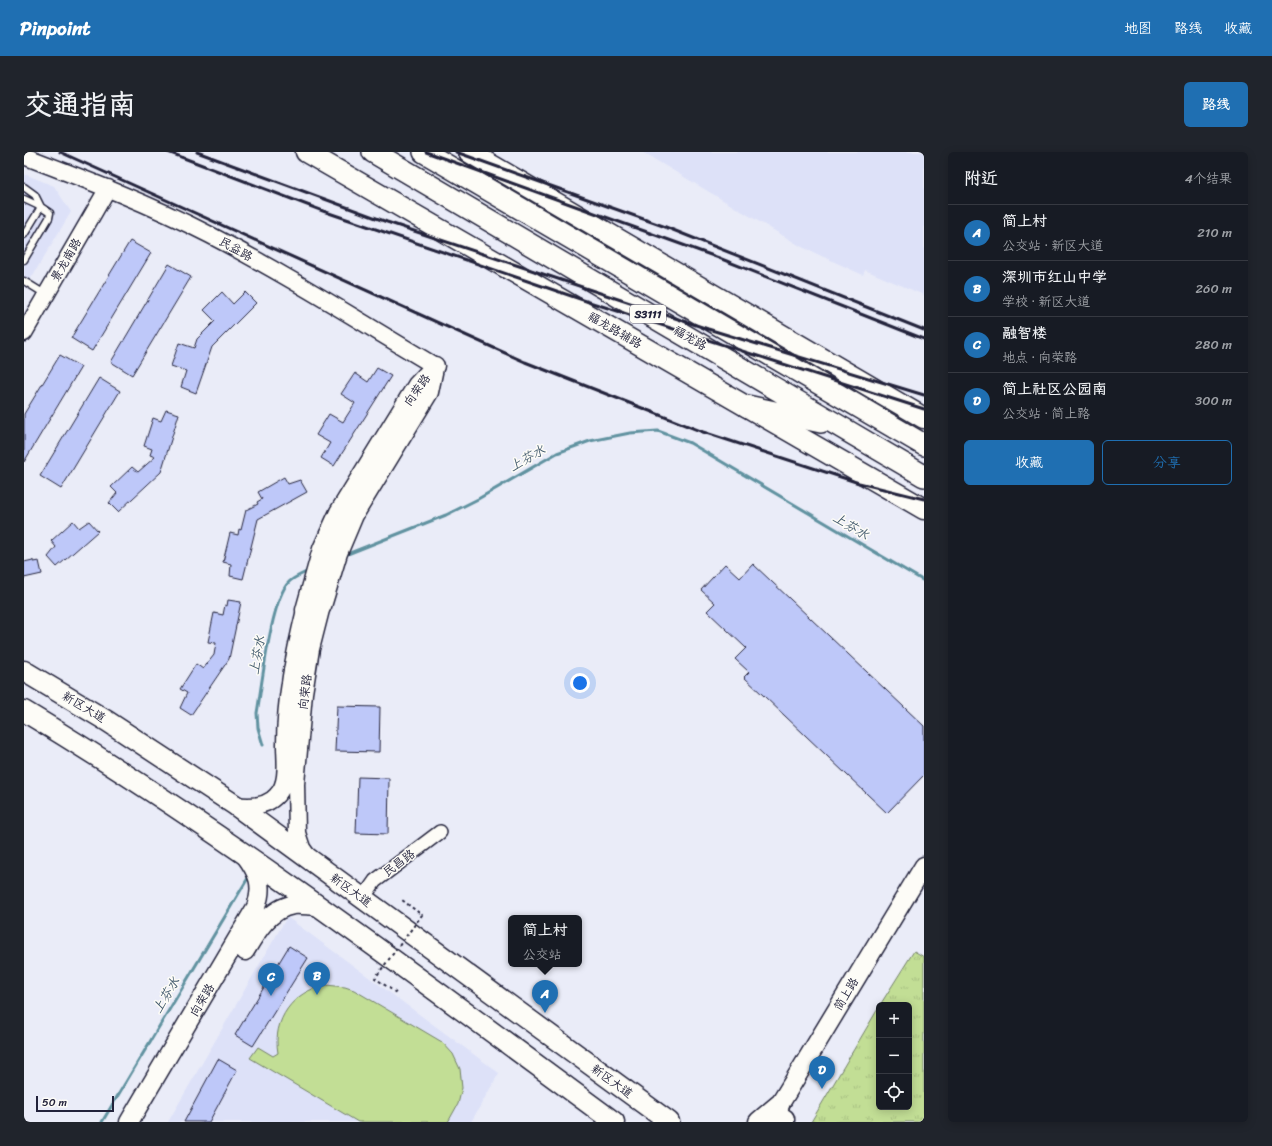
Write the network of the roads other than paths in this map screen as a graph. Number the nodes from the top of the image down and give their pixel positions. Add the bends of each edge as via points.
1 (306, 152) edge
2 (373, 152) edge
3 (424, 152) edge
4 (470, 152) edge
5 (24, 156) edge
6 (24, 187) edge
7 (108, 188) junction
8 (24, 199) edge
9 (41, 207) junction
10 (24, 235) edge
11 (24, 260) edge
12 (24, 282) edge
13 (46, 294) junction
14 (24, 333) edge
15 (435, 366) junction
16 (747, 406) junction
17 (924, 418) edge
18 (837, 425) junction
19 (924, 445) edge
20 (924, 476) edge
21 (924, 509) edge
22 (314, 608) junction
23 (24, 671) edge
24 (24, 711) edge
25 (235, 806) junction
26 (440, 832) dead end
27 (243, 853) junction
28 (310, 859) junction
29 (924, 866) edge
30 (924, 890) edge
31 (363, 898) junction
32 (318, 906) junction
33 (780, 1118) edge
34 (129, 1122) edge
35 (143, 1122) edge
36 (614, 1122) edge
37 (669, 1122) edge
38 (758, 1122) edge

1 - 16 main road, 福龙路辅路
2 - 18 highway, 福龙路 / S3111
3 - 19 highway, S3111
4 - 17 main road
5 - 7 street, 民益路
6 - 9 lane via 36,194
7 - 13 street, 景龙南路
7 - 15 street, 民益路 via 210,234
8 - 9 lane
9 - 10 lane
9 - 11 lane via 48,210 49,218
12 - 13 lane
13 - 14 street, 景龙南路
15 - 22 main road, 向荣路 via 429,392 363,500 343,538
15 - 22 main road, 向荣路 via 417,385 339,512 322,549
16 - 18 highway
16 - 21 main road, 福龙路辅路
18 - 20 highway, 福龙路 / S3111
22 - 25 street, 向荣路 via 288,687 283,786 268,802 248,807
22 - 28 street, 向荣路 via 296,784 297,832 302,848
23 - 25 main road, 新区大道 via 107,721
24 - 27 main road via 125,773
25 - 28 main road, 新区大道
26 - 31 street, 民昌路 via 375,881
27 - 32 main road
27 - 34 main road, 向荣路 via 256,872 259,883 260,896 256,907
28 - 31 main road, 新区大道
29 - 33 main road, 简上路
30 - 33 main road, 简上路
31 - 37 main road, 新区大道
32 - 35 main road, 向荣路 via 292,905 279,909 264,924 251,941
32 - 36 main road
33 - 38 main road

